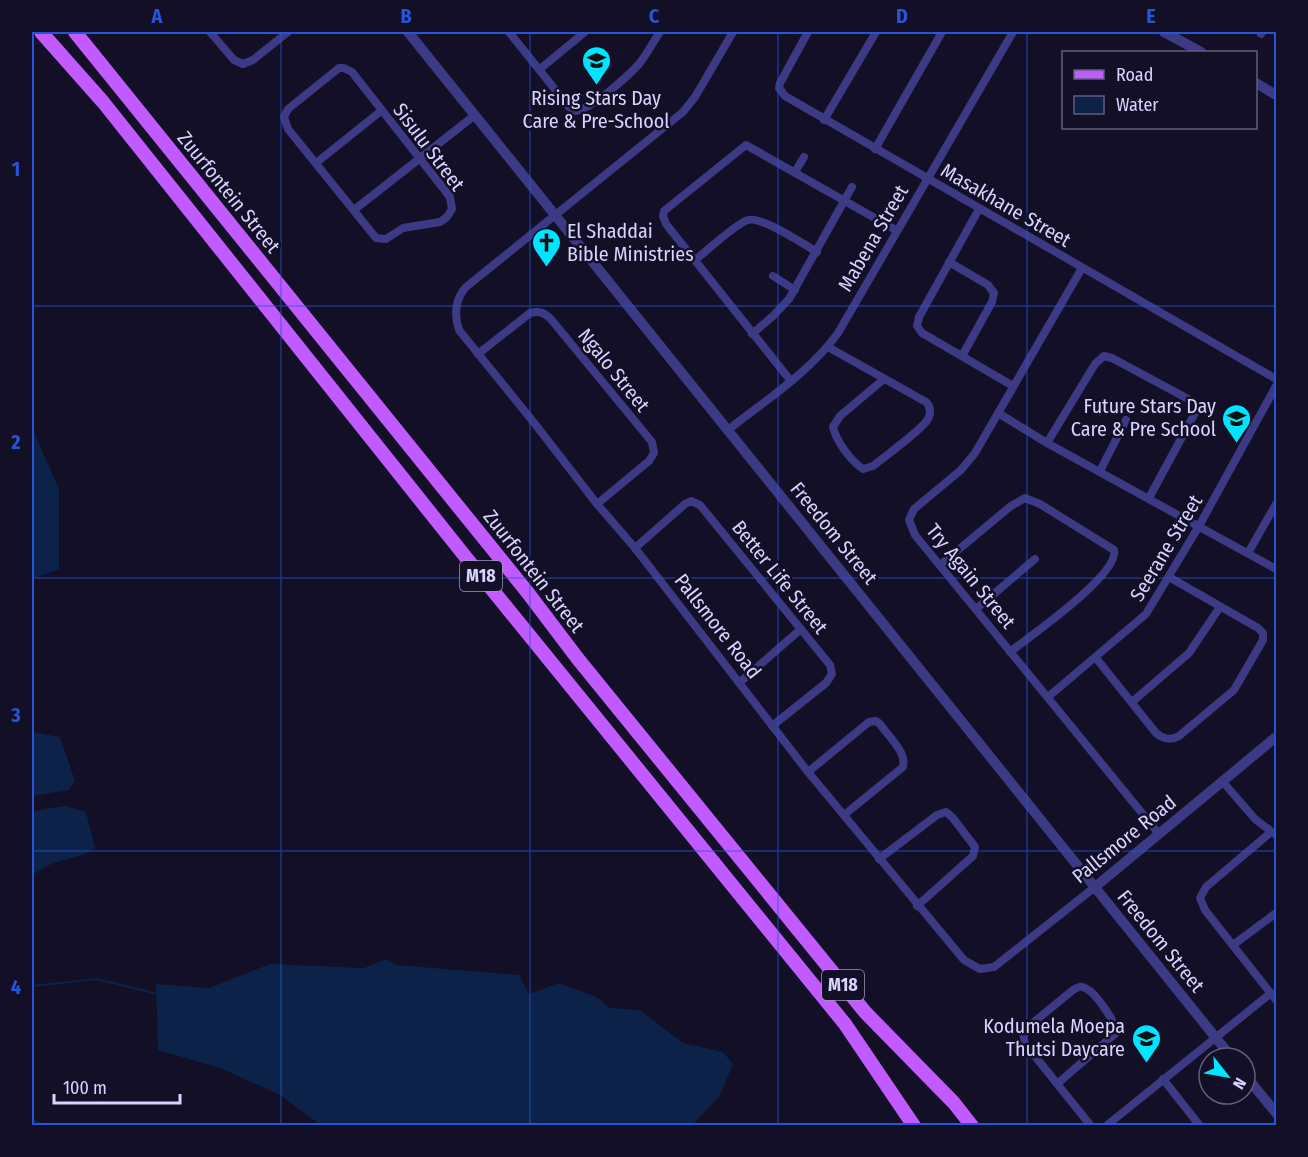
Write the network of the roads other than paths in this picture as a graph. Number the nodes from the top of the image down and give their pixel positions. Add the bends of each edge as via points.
1 (41, 32) edge
2 (75, 32) edge
3 (210, 32) edge
4 (288, 32) edge
5 (408, 32) edge
6 (509, 32) edge
7 (585, 32) edge
8 (660, 32) edge
9 (733, 32) edge
10 (808, 32) edge
11 (876, 32) edge
12 (942, 32) edge
13 (1012, 32) edge
14 (1164, 32) edge
15 (1199, 51) edge
16 (540, 69) junction
17 (1257, 84) edge
18 (1276, 95) edge
19 (381, 111) junction
20 (475, 115) junction
21 (824, 120) junction
22 (875, 149) junction
23 (804, 157) dead end
24 (419, 159) junction
25 (316, 163) junction
26 (795, 172) junction
27 (926, 178) junction
28 (852, 187) dead end
29 (845, 201) junction
30 (979, 209) junction
31 (354, 210) junction
32 (555, 215) junction
33 (896, 230) junction
34 (816, 252) junction
35 (695, 260) junction
36 (949, 262) junction
37 (1082, 268) junction
38 (773, 276) dead end
39 (795, 290) junction
40 (752, 334) junction
41 (828, 347) junction
42 (478, 354) junction
43 (962, 356) junction
44 (884, 379) junction
45 (1276, 379) edge
46 (790, 380) junction
47 (1013, 386) junction
48 (1276, 386) edge
49 (998, 412) junction
50 (1126, 420) dead end
51 (728, 430) junction
52 (1047, 443) junction
53 (1100, 471) junction
54 (1149, 498) junction
55 (597, 504) junction
56 (1276, 504) edge
57 (1199, 526) junction
58 (635, 548) junction
59 (1248, 553) junction
60 (1035, 559) dead end
61 (940, 566) junction
62 (1276, 569) edge
63 (1169, 577) junction
64 (1220, 607) junction
65 (975, 609) junction
66 (801, 629) junction
67 (1010, 652) junction
68 (1096, 658) junction
69 (739, 683) junction
70 (1048, 697) junction
71 (1132, 702) junction
72 (772, 726) junction
73 (1275, 741) edge
74 (808, 772) junction
75 (1223, 782) junction
76 (844, 815) junction
77 (1274, 833) edge
78 (1159, 834) junction
79 (879, 859) junction
80 (1095, 887) junction
81 (917, 906) junction
82 (1276, 913) edge
83 (1233, 945) junction
84 (1274, 997) edge
85 (1215, 1037) junction
86 (1222, 1046) edge
87 (1163, 1079) junction
88 (1057, 1084) junction
89 (1257, 1090) edge
90 (1276, 1113) edge
91 (914, 1125) edge
92 (972, 1125) edge
93 (1091, 1125) edge
94 (1106, 1125) edge
95 (1200, 1125) edge

1 - 91 main road, M18 via 103,102 845,1024
2 - 92 main road, Zuurfontein Street / M18 via 865,1012
3 - 4 street via 234,60 243,64
5 - 20 street, Freedom Street
6 - 16 street
7 - 16 street
8 - 16 street via 633,70 581,111 569,107
9 - 32 street, Pallsmore Road via 683,112
10 - 21 street, Masakhane Street via 779,88 785,96
11 - 21 street
12 - 22 street
13 - 27 street, Mabena Street
14 - 15 street
17 - 18 street
19 - 24 street, Sisulu Street
19 - 25 street
19 - 25 street, Sisulu Street via 348,69 339,68 327,77 288,109 284,117 288,129
20 - 24 street
20 - 32 street, Freedom Street
21 - 22 street, Masakhane Street
22 - 27 street, Masakhane Street
23 - 26 street
24 - 31 street
24 - 31 street, Sisulu Street via 452,200 452,209 444,219 403,228 383,239 376,238
25 - 31 street, Sisulu Street
26 - 29 street
26 - 35 street via 746,145 667,208 664,220
27 - 30 street, Masakhane Street
27 - 33 street, Mabena Street
28 - 29 street
29 - 33 street
29 - 34 street
30 - 36 street
30 - 37 street, Masakhane Street
32 - 42 street, Pallsmore Road via 458,297 459,330
32 - 51 street, Freedom Street
33 - 41 street, Mabena Street
34 - 35 street via 753,220 741,223
34 - 39 street
35 - 40 street
36 - 43 street via 988,285 994,293
36 - 43 street via 917,326 922,333
37 - 45 street, Masakhane Street
37 - 47 street, Try Again Street
38 - 39 street
39 - 40 street via 782,308
40 - 46 street
41 - 44 street
41 - 46 street, Mabena Street
42 - 55 street, Pallsmore Road
42 - 55 street, Ngalo Street via 530,314 544,313 652,442 654,453 648,461
43 - 47 street
44 - 44 street via 926,402 930,412 925,423 873,466 863,469 833,427 840,416
46 - 51 street, Mabena Street
47 - 49 street, Try Again Street
48 - 57 street, Seerane Street
49 - 52 street
49 - 61 street, Try Again Street via 968,463 919,505 909,520
50 - 53 street
51 - 80 street, Freedom Street
52 - 53 street
52 - 54 street via 1095,364 1104,356 1190,400 1196,405 1195,413
53 - 54 street
54 - 57 street
55 - 58 street, Pallsmore Road
56 - 59 street
57 - 59 street
57 - 63 street, Seerane Street
58 - 66 street, Better Life Street via 685,504 697,503
58 - 69 street, Pallsmore Road
59 - 62 street
60 - 65 street
61 - 65 street, Try Again Street
61 - 67 street via 1025,498 1114,550 1113,560 1093,585
63 - 64 street
63 - 68 street, Seerane Street via 1146,614
64 - 71 street via 1189,653
64 - 71 street via 1258,628 1264,636 1234,690 1169,740 1156,733
65 - 67 street, Try Again Street
66 - 69 street
66 - 72 street, Better Life Street via 830,665 832,674
67 - 70 street, Try Again Street
68 - 70 street, Seerane Street
68 - 71 street
69 - 72 street, Pallsmore Road
70 - 78 street, Try Again Street
72 - 74 street, Pallsmore Road
73 - 75 street, Pallsmore Road
74 - 76 street, Pallsmore Road
74 - 76 street via 869,722 880,724 901,753 904,764
75 - 77 street via 1255,819
75 - 78 street, Pallsmore Road
76 - 79 street, Pallsmore Road
77 - 83 street via 1206,886 1200,898
78 - 80 street, Pallsmore Road
79 - 81 street, Pallsmore Road
79 - 81 street via 936,815 946,812 953,818 975,847 973,856
80 - 81 street, Pallsmore Road via 985,970 964,960
80 - 85 street, Freedom Street
82 - 83 street
83 - 84 street
84 - 85 street
85 - 86 street, Freedom Street
85 - 87 street
87 - 94 street
87 - 95 street
88 - 88 street via 1026,1046 1023,1036 1029,1026 1073,990 1084,987 1115,1022 1116,1033
88 - 93 street
89 - 90 street

